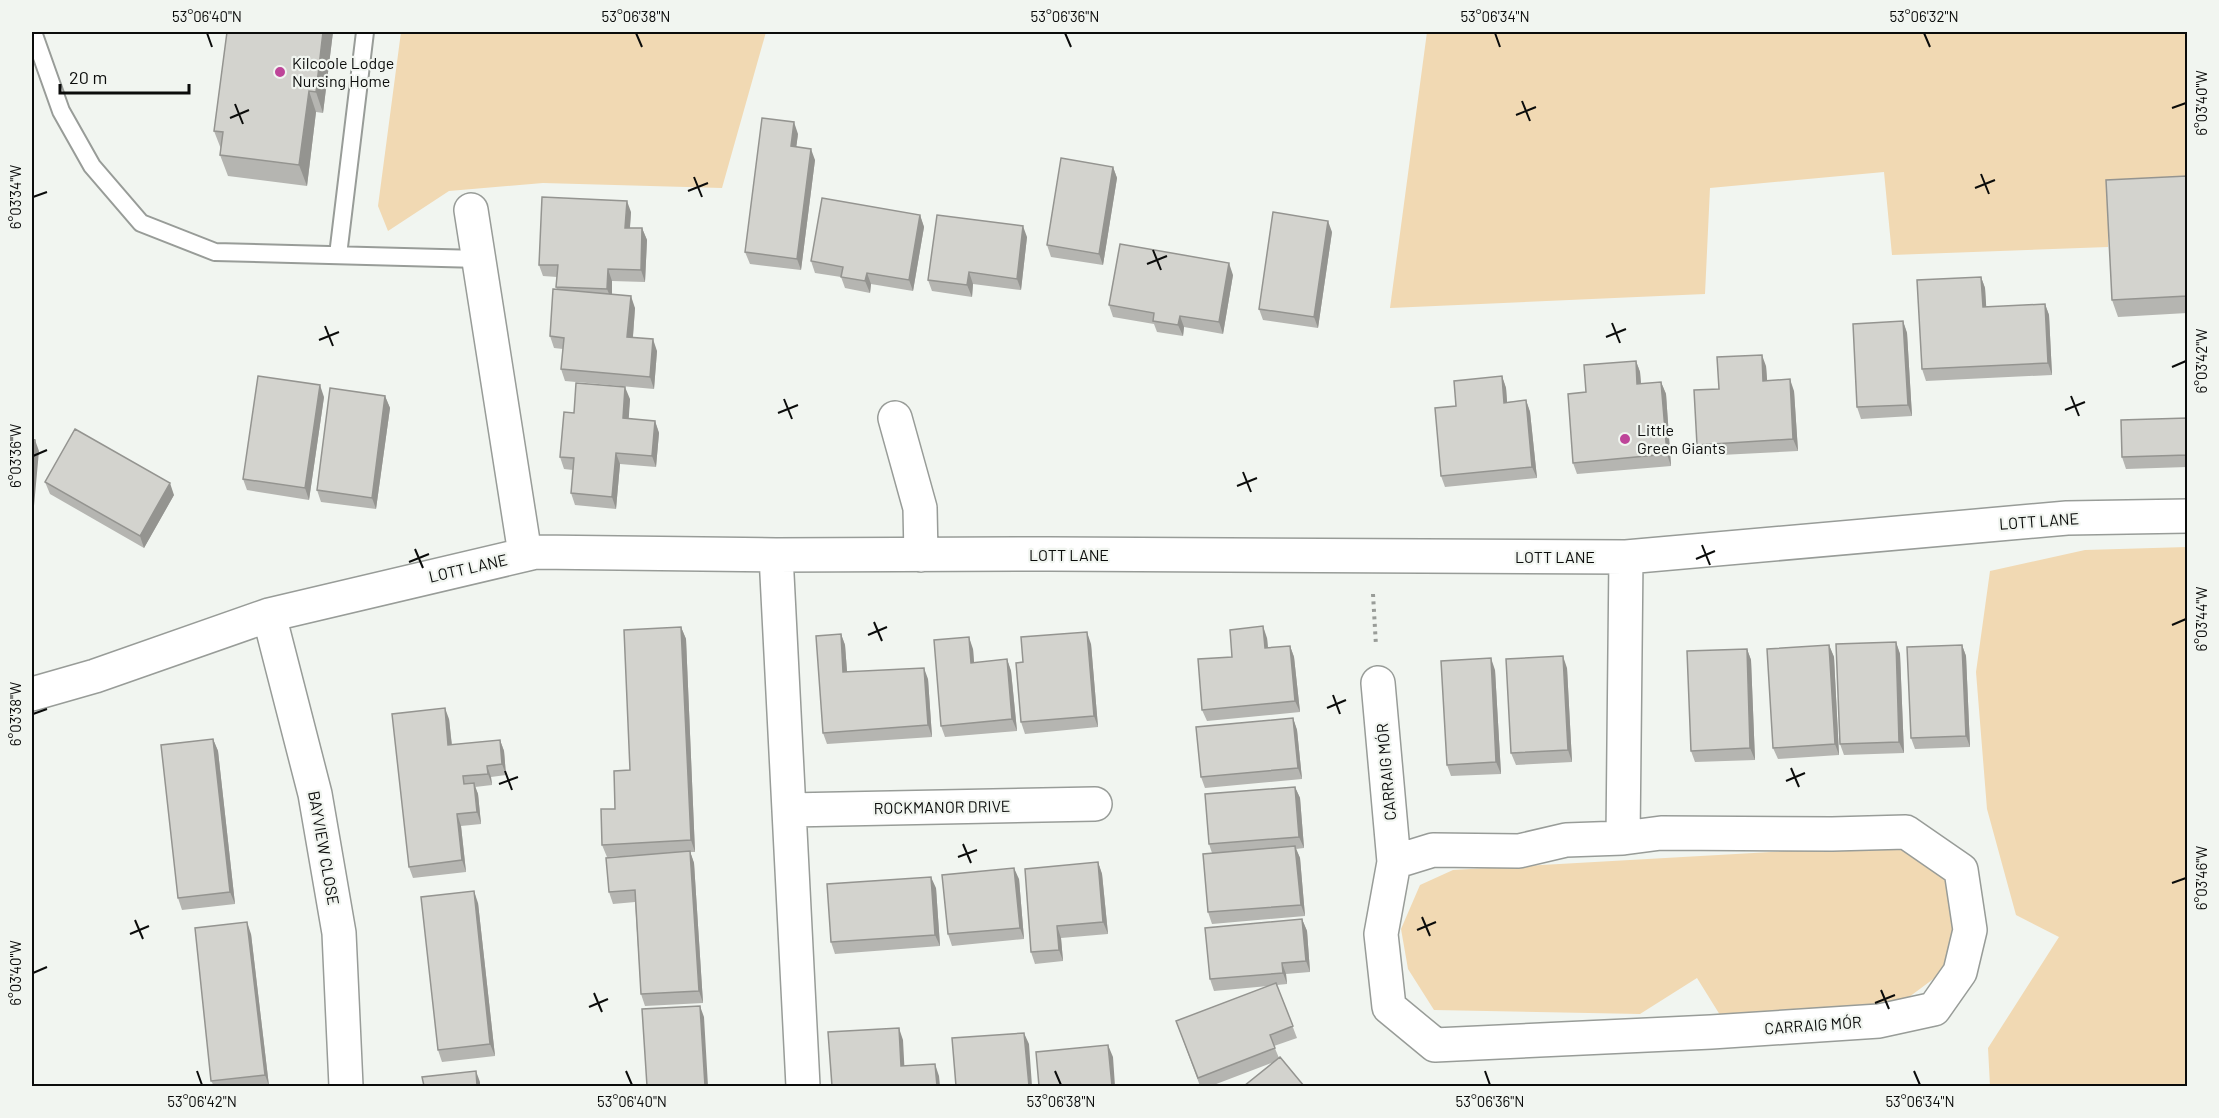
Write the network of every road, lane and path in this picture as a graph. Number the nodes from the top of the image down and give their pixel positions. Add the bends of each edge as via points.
1 (33, 32) edge
2 (365, 32) edge
3 (471, 210) dead end
4 (338, 255) junction
5 (479, 259) junction
6 (895, 418) dead end
7 (2187, 516) edge
8 (525, 554) junction
9 (776, 555) junction
10 (921, 555) junction
11 (1371, 557) junction
12 (1626, 557) junction
13 (269, 615) junction
14 (1378, 683) joint
15 (32, 694) edge
16 (1095, 804) dead end
17 (789, 810) junction
18 (1623, 838) junction
19 (1394, 862) junction
20 (346, 1086) edge
21 (803, 1086) edge

1 - 4 lane via 61,111 92,166 141,223 215,252
2 - 4 lane
3 - 5 street
4 - 5 lane
5 - 8 street
6 - 10 street via 920,508
7 - 12 street, LOTT LANE via 2067,518
8 - 9 street, LOTT LANE
8 - 13 street, LOTT LANE
9 - 10 street, LOTT LANE
9 - 17 street
10 - 11 street, LOTT LANE
11 - 12 street, LOTT LANE
11 - 14 path
12 - 18 street
13 - 15 street, LOTT LANE
13 - 20 street, BAYVIEW CLOSE via 315,794 339,933
14 - 19 street, CARRAIG MÓR
16 - 17 street, ROCKMANOR DRIVE
17 - 21 street
18 - 19 street, CARRAIG MÓR via 1566,840 1519,851 1433,850
18 - 19 street, CARRAIG MÓR via 1661,833 1906,832 1961,870 1970,930 1960,972 1934,1009 1879,1021 1435,1044 1389,1007 1380,934

